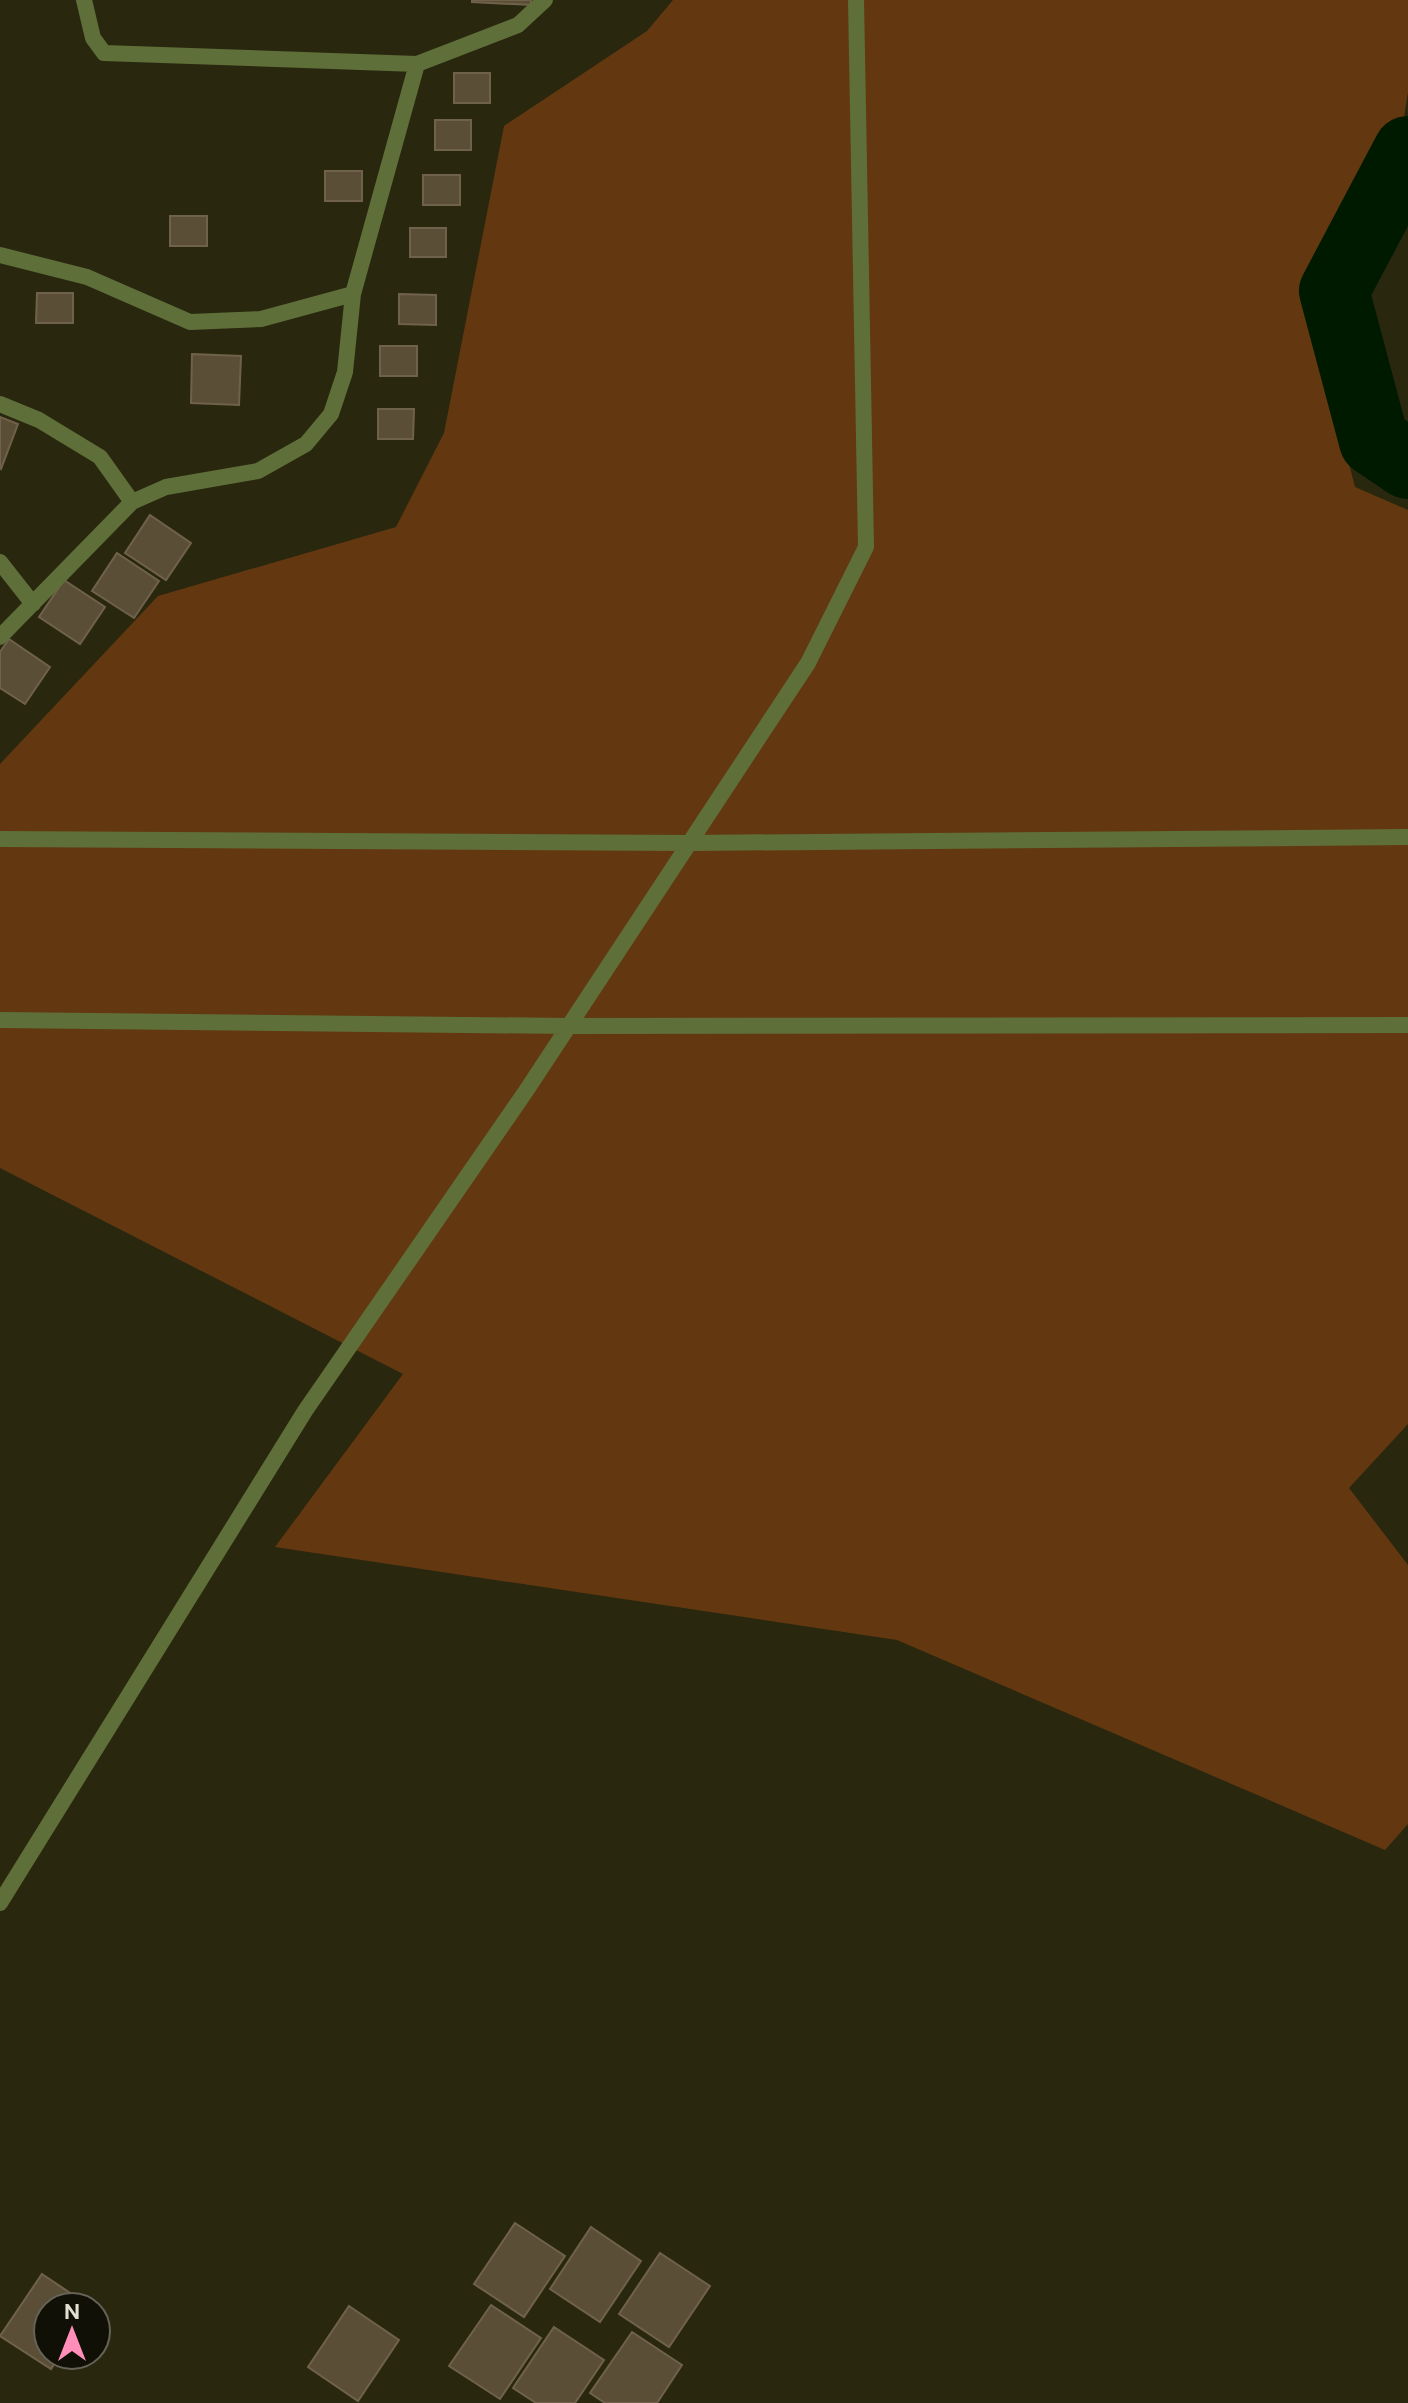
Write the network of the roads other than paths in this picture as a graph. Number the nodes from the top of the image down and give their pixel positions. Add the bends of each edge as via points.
1 (84, 0) edge
2 (545, 0) edge
3 (856, 0) edge
4 (417, 64) junction
5 (0, 255) edge
6 (353, 294) junction
7 (0, 404) edge
8 (132, 502) junction
9 (0, 562) edge
10 (33, 604) junction
11 (0, 637) edge
12 (1408, 837) edge
13 (0, 839) edge
14 (689, 843) junction
15 (0, 1020) edge
16 (1408, 1025) edge
17 (568, 1026) junction
18 (0, 1903) edge

1 - 4 street via 93,38 104,53
2 - 4 street via 518,25
3 - 14 street via 866,547 808,663
4 - 6 street
5 - 6 street via 87,277 190,322 261,319
6 - 8 street via 345,372 331,414 306,444 258,471 166,487
7 - 8 street via 39,420 100,457
8 - 10 street
9 - 10 street
10 - 11 street
12 - 14 street
13 - 14 street
14 - 17 street
15 - 17 street
16 - 17 street
17 - 18 street via 305,1411

